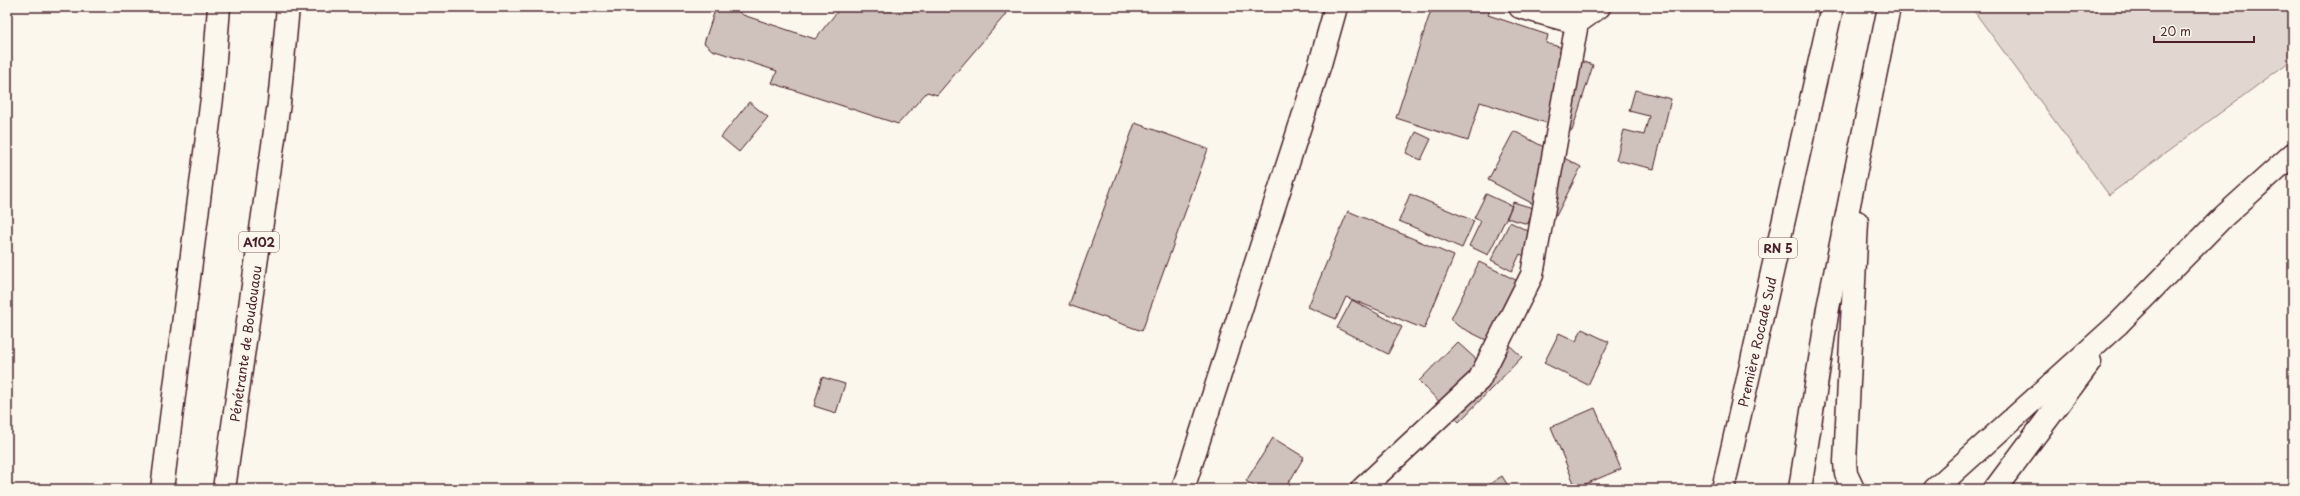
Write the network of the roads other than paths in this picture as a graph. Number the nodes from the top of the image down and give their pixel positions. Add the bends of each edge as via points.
1 (219, 7) edge
2 (288, 7) edge
3 (1336, 7) edge
4 (1520, 7) edge
5 (1599, 7) edge
6 (1832, 7) edge
7 (1890, 7) edge
8 (1577, 23) junction
9 (1860, 152) junction
10 (2293, 154) edge
11 (2118, 324) junction
12 (224, 483) edge
13 (162, 489) edge
14 (1183, 489) edge
15 (1362, 489) edge
16 (1723, 489) edge
17 (1800, 489) edge
18 (1853, 489) edge
19 (1935, 489) edge
20 (1995, 489) edge

1 - 13 main road via 212,98
2 - 12 main road, Pénétrante de Boudouaou / A102 via 279,103
3 - 14 main road
4 - 8 main road
5 - 8 main road
6 - 16 main road, Première Rocade Sud / RN 5
7 - 9 main road
8 - 15 main road via 1532,275 1479,380
9 - 17 main road via 1828,308
9 - 18 main road via 1845,462 1846,474
10 - 11 main road via 2223,217
11 - 19 main road
11 - 20 main road

